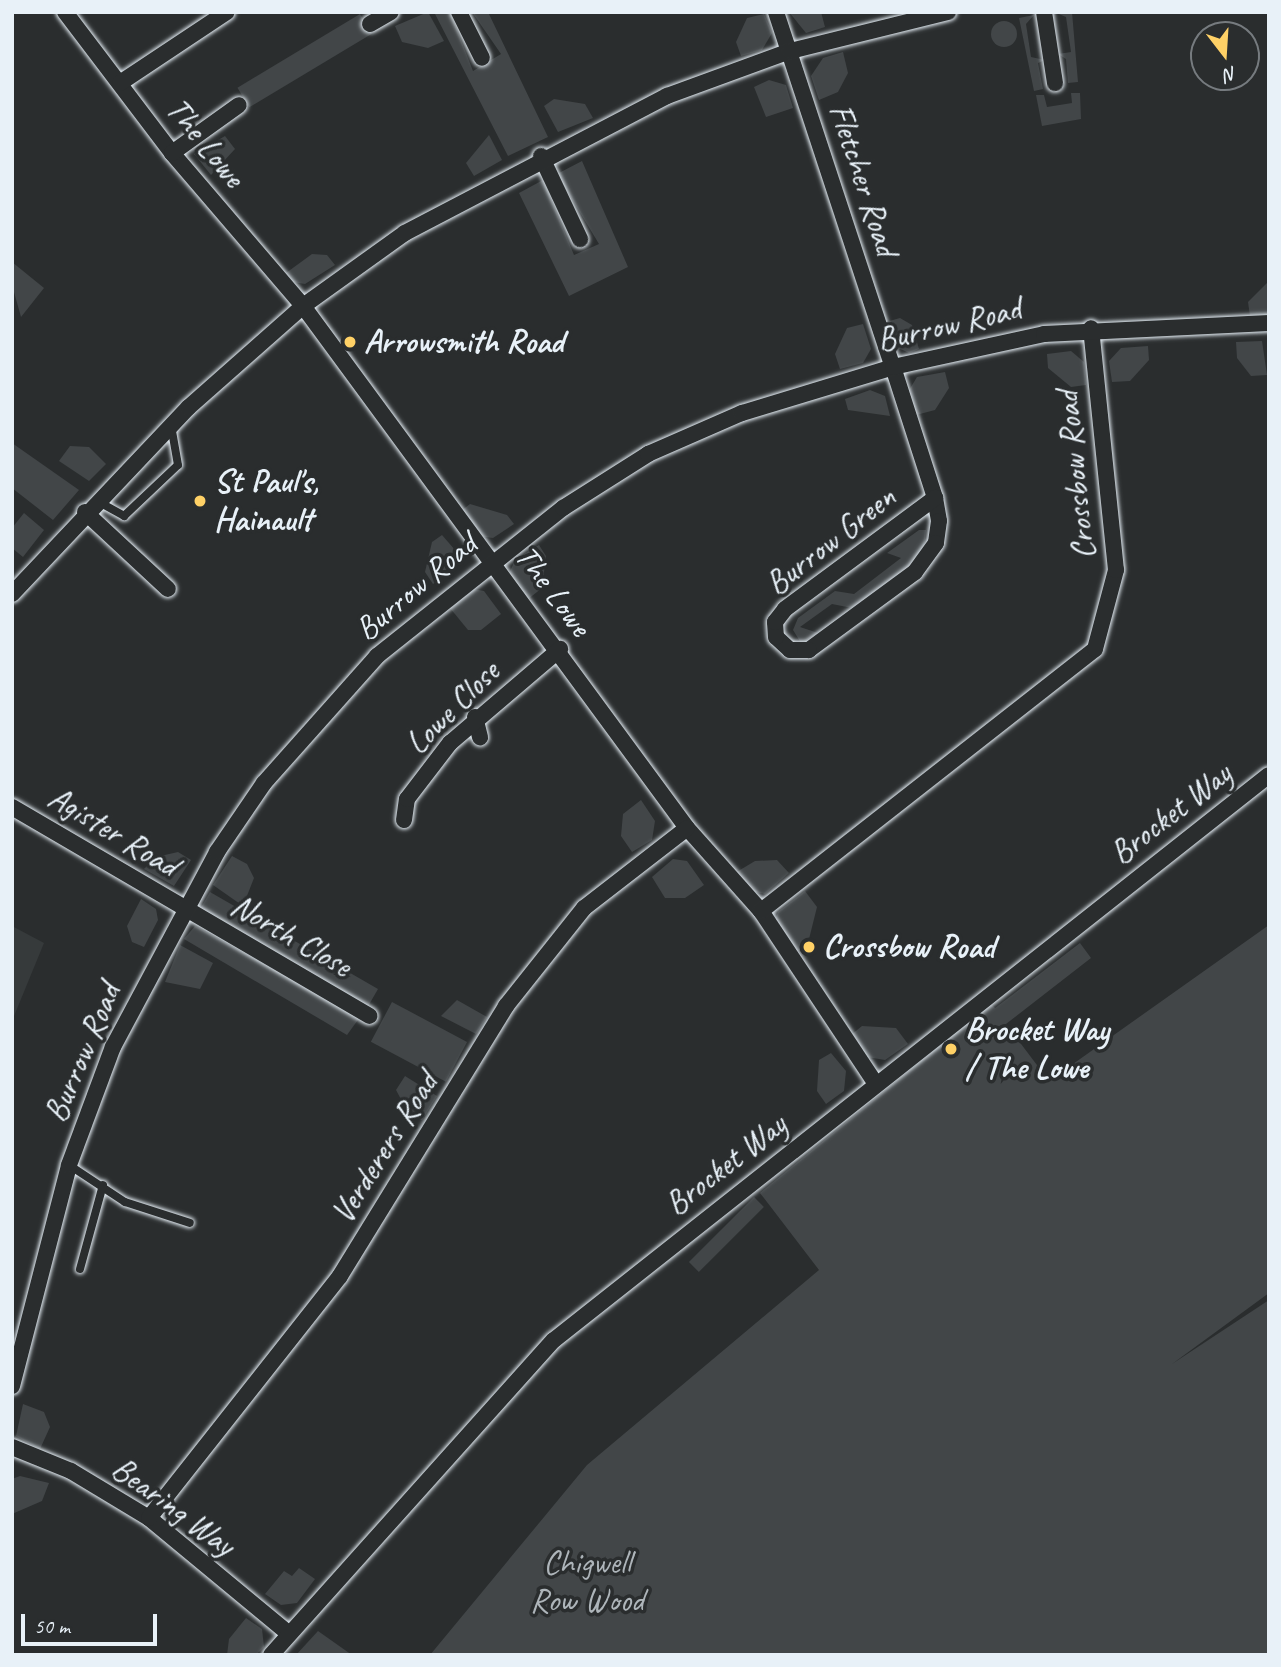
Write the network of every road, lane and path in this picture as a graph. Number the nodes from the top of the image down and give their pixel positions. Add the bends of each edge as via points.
1 (65, 12) edge
2 (227, 12) edge
3 (391, 12) edge
4 (458, 12) edge
5 (776, 12) edge
6 (948, 12) edge
7 (1044, 12) edge
8 (370, 24) dead end
9 (790, 51) junction
10 (482, 58) dead end
11 (120, 83) junction
12 (1055, 83) dead end
13 (239, 105) dead end
14 (172, 153) junction
15 (541, 156) junction
16 (580, 239) dead end
17 (303, 306) junction
18 (1269, 323) edge
19 (1091, 328) junction
20 (893, 367) junction
21 (171, 426) junction
22 (935, 498) junction
23 (97, 500) junction
24 (85, 512) junction
25 (493, 560) junction
26 (168, 589) dead end
27 (12, 594) edge
28 (560, 649) junction
29 (475, 717) junction
30 (480, 737) dead end
31 (1269, 775) edge
32 (12, 807) edge
33 (404, 820) dead end
34 (687, 828) junction
35 (183, 908) junction
36 (761, 911) junction
37 (369, 1016) dead end
38 (876, 1084) junction
39 (69, 1165) junction
40 (103, 1185) junction
41 (190, 1223) dead end
42 (80, 1269) dead end
43 (12, 1386) edge
44 (12, 1447) edge
45 (149, 1518) junction
46 (288, 1633) junction
47 (271, 1655) edge

1 - 11 street, The Lowe
2 - 11 street
3 - 8 street
4 - 10 street
5 - 9 street, Fletcher Road
6 - 9 street
7 - 12 street
9 - 15 street via 667,96
9 - 20 street, Fletcher Road
11 - 14 street, The Lowe
13 - 14 street
14 - 17 street, The Lowe
15 - 16 street
15 - 17 street via 405,233
17 - 21 street
17 - 25 street, The Lowe
18 - 19 street, Burrow Road
19 - 20 street, Burrow Road
19 - 36 street, Crossbow Road via 1116,570 1095,649
20 - 22 street, Burrow Green
20 - 25 street, Burrow Road via 742,413 648,454
21 - 23 street
21 - 23 lane via 178,464 145,498 124,516
22 - 22 street, Burrow Green via 936,543 915,572 809,650 790,650 776,637 775,622 785,609
23 - 24 street
24 - 26 street
24 - 27 street
25 - 28 street, The Lowe
25 - 35 street, Burrow Road via 377,656 324,715 264,783
28 - 29 street, Lowe Close
28 - 34 street, The Lowe
29 - 30 street
29 - 33 street, Lowe Close via 407,799
31 - 38 street, Brocket Way
32 - 35 street, Agister Road
34 - 36 street, The Lowe
34 - 45 street, Verderers Road via 584,908 506,1006 340,1276
35 - 37 street, North Close
35 - 39 street, Burrow Road via 113,1047
36 - 38 street, The Lowe
38 - 46 street, Brocket Way via 554,1339
39 - 40 lane
39 - 43 street, Burrow Road
40 - 41 lane via 125,1202
40 - 42 lane
44 - 45 street, Bearing Way via 71,1471
45 - 46 street, Bearing Way
46 - 47 street, Brocket Way

